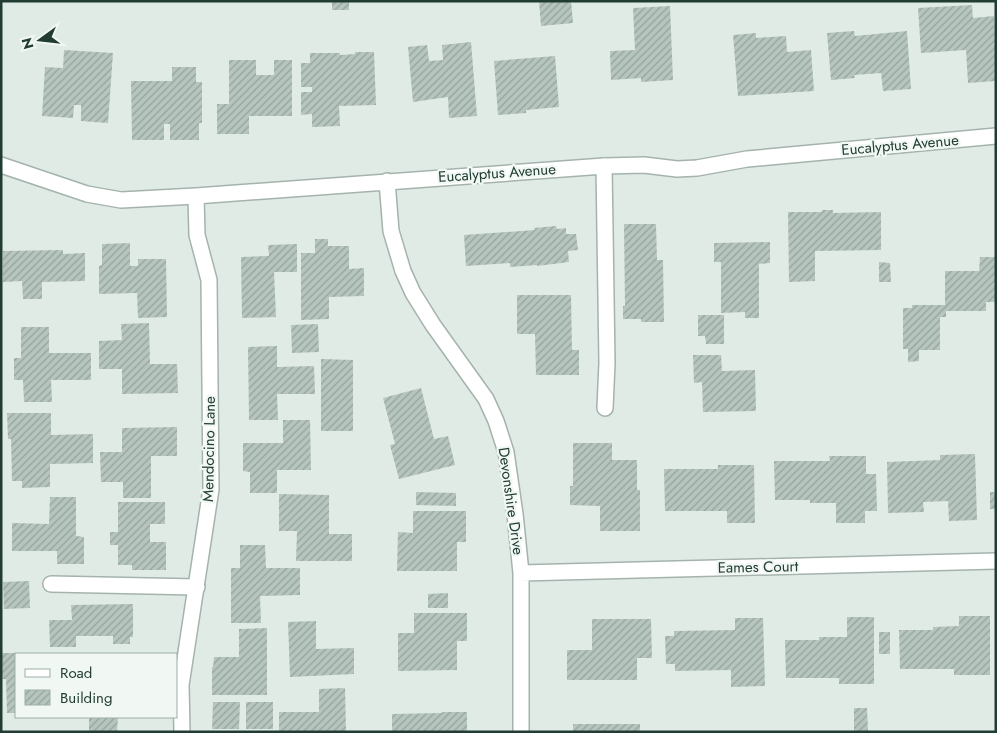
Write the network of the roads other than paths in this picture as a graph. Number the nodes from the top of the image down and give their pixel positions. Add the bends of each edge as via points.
1 (996, 136) edge
2 (1, 165) edge
3 (604, 166) junction
4 (388, 181) junction
5 (196, 196) junction
6 (605, 408) dead end
7 (996, 561) edge
8 (521, 573) junction
9 (51, 584) dead end
10 (197, 587) junction
11 (182, 732) edge
12 (521, 732) edge

1 - 3 street, Eucalyptus Avenue via 747,159 697,168
2 - 5 street, Eucalyptus Avenue via 105,198
3 - 4 street, Eucalyptus Avenue
3 - 6 street
4 - 5 street, Eucalyptus Avenue
4 - 8 street, Devonshire Drive via 391,231 403,271 413,293 486,399 496,421 506,452
5 - 10 street, Mendocino Lane via 197,235 209,280 211,489
7 - 8 street, Eames Court
8 - 12 street, Devonshire Drive
9 - 10 street
10 - 11 street, Mendocino Lane via 181,685

